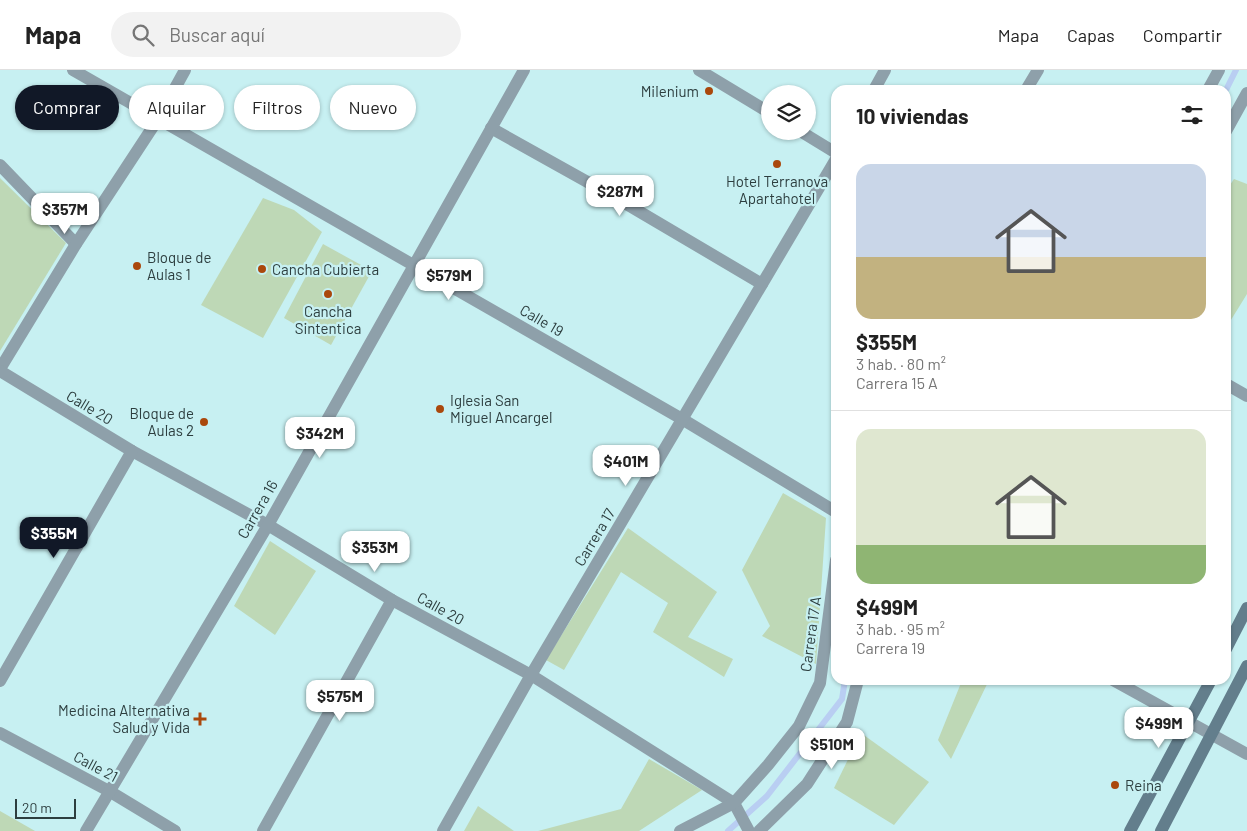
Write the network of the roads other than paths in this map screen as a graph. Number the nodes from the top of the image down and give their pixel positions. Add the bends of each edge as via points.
1 (74, 70) edge
2 (185, 70) edge
3 (524, 70) edge
4 (698, 70) edge
5 (884, 70) edge
6 (1038, 70) edge
7 (1219, 70) edge
8 (177, 85) edge
9 (876, 85) edge
10 (1029, 85) edge
11 (1211, 85) edge
12 (1247, 93) edge
13 (129, 102) edge
14 (761, 108) edge
15 (1231, 122) edge
16 (491, 128) junction
17 (151, 130) edge
18 (177, 130) edge
19 (815, 140) edge
20 (831, 150) edge
21 (0, 166) edge
22 (831, 167) edge
23 (76, 244) junction
24 (414, 266) junction
25 (762, 284) junction
26 (0, 370) edge
27 (1231, 387) edge
28 (1247, 396) edge
29 (682, 419) junction
30 (132, 451) junction
31 (831, 509) edge
32 (268, 525) junction
33 (831, 598) edge
34 (392, 600) junction
35 (1247, 608) edge
36 (1231, 639) edge
37 (1247, 666) edge
38 (530, 676) junction
39 (0, 681) edge
40 (857, 685) edge
41 (1121, 685) edge
42 (1208, 685) edge
43 (1189, 723) junction
44 (0, 733) edge
45 (1212, 734) junction
46 (1247, 754) edge
47 (109, 790) junction
48 (735, 806) junction
49 (752, 830) edge
50 (86, 831) edge
51 (175, 831) edge
52 (264, 831) edge
53 (443, 831) edge
54 (680, 831) edge
55 (1130, 831) edge
56 (1161, 831) edge

1 - 13 street, Calle 19
2 - 8 street
3 - 16 street, Carrera 16
4 - 14 street
5 - 9 street
6 - 10 street
7 - 11 street
12 - 15 street
16 - 24 street, Carrera 16
16 - 25 street
17 - 23 street
18 - 24 street, Calle 19
19 - 20 street
21 - 23 street
22 - 25 street, Carrera 17
23 - 26 street
24 - 29 street, Calle 19
24 - 32 street, Carrera 16
25 - 29 street, Carrera 17
26 - 30 street, Calle 20
27 - 28 street
29 - 31 street, Calle 19
29 - 38 street, Carrera 17
30 - 32 street, Calle 20
30 - 39 street
32 - 34 street, Calle 20
32 - 47 street, Carrera 16
33 - 48 street, Carrera 17 A via 820,683 799,726
34 - 38 street, Calle 20
34 - 52 street
35 - 36 main road
37 - 45 main road
38 - 48 street, Calle 20
38 - 53 street, Carrera 17
40 - 49 street via 847,722 807,784
41 - 43 street
42 - 43 main road
43 - 45 street
43 - 55 main road
44 - 47 street, Calle 21
45 - 46 street
45 - 56 main road
47 - 50 street, Carrera 16
47 - 51 street, Calle 21
48 - 49 street
48 - 54 street, Carrera 17 A

